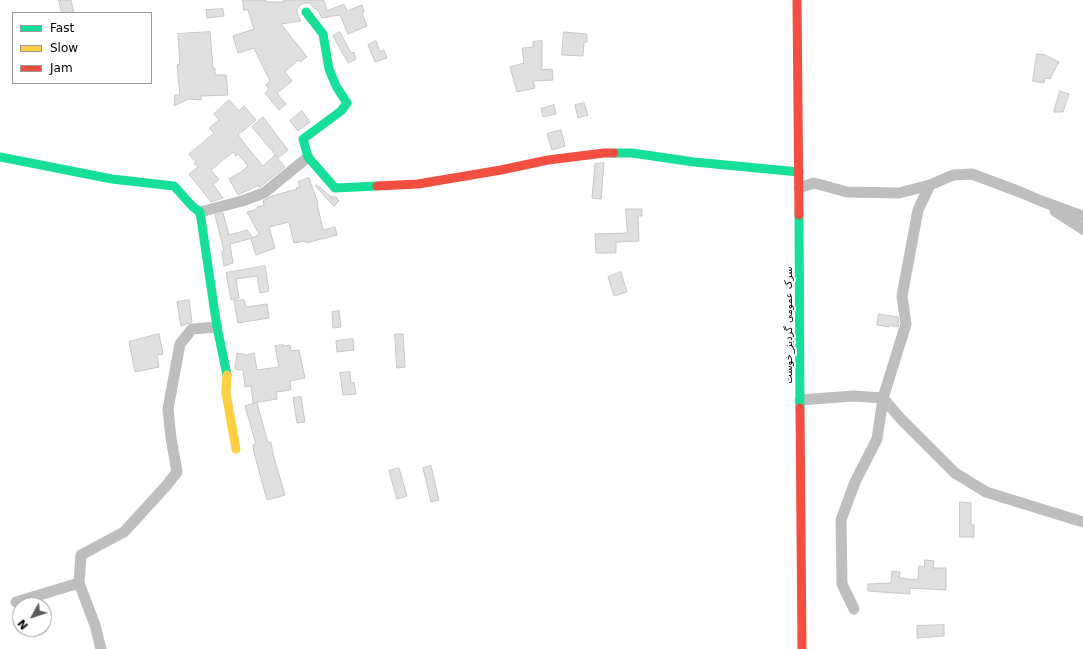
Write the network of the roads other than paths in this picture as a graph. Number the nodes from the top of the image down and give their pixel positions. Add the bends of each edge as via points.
1 (797, 0) edge
2 (306, 12) dead end
3 (308, 157) junction
4 (0, 158) edge
5 (799, 172) junction
6 (930, 185) junction
7 (799, 188) junction
8 (1041, 201) junction
9 (200, 212) junction
10 (1083, 216) edge
11 (1083, 229) edge
12 (217, 327) junction
13 (882, 398) junction
14 (800, 400) junction
15 (236, 449) dead end
16 (1083, 522) edge
17 (79, 583) junction
18 (33, 597) edge
19 (854, 609) dead end
20 (101, 649) edge
21 (802, 649) edge

1 - 5 main road, سرک عمومی گردیز_خوست
2 - 3 main road via 323,34 329,69 347,103 341,111 303,139
3 - 5 main road via 335,188 418,184 548,160 604,153 632,153
3 - 9 street via 264,193
4 - 9 main road via 112,179 174,186
5 - 7 main road, سرک عمومی گردیز_خوست
6 - 7 street via 899,193 847,192 814,183
6 - 8 street via 953,175 972,174
6 - 13 street via 918,210 902,296 906,324
7 - 14 main road, سرک عمومی گردیز_خوست
8 - 10 street
8 - 11 street
9 - 12 main road
12 - 15 main road via 227,375 226,393
12 - 17 street via 192,329 180,344 168,409 177,472 124,532 81,555
13 - 14 street via 854,396
13 - 16 street via 955,473 986,492
13 - 19 street via 877,439 855,482 841,520 842,584
14 - 21 main road, سرک عمومی گردیز_خوست
17 - 18 street
17 - 20 street

